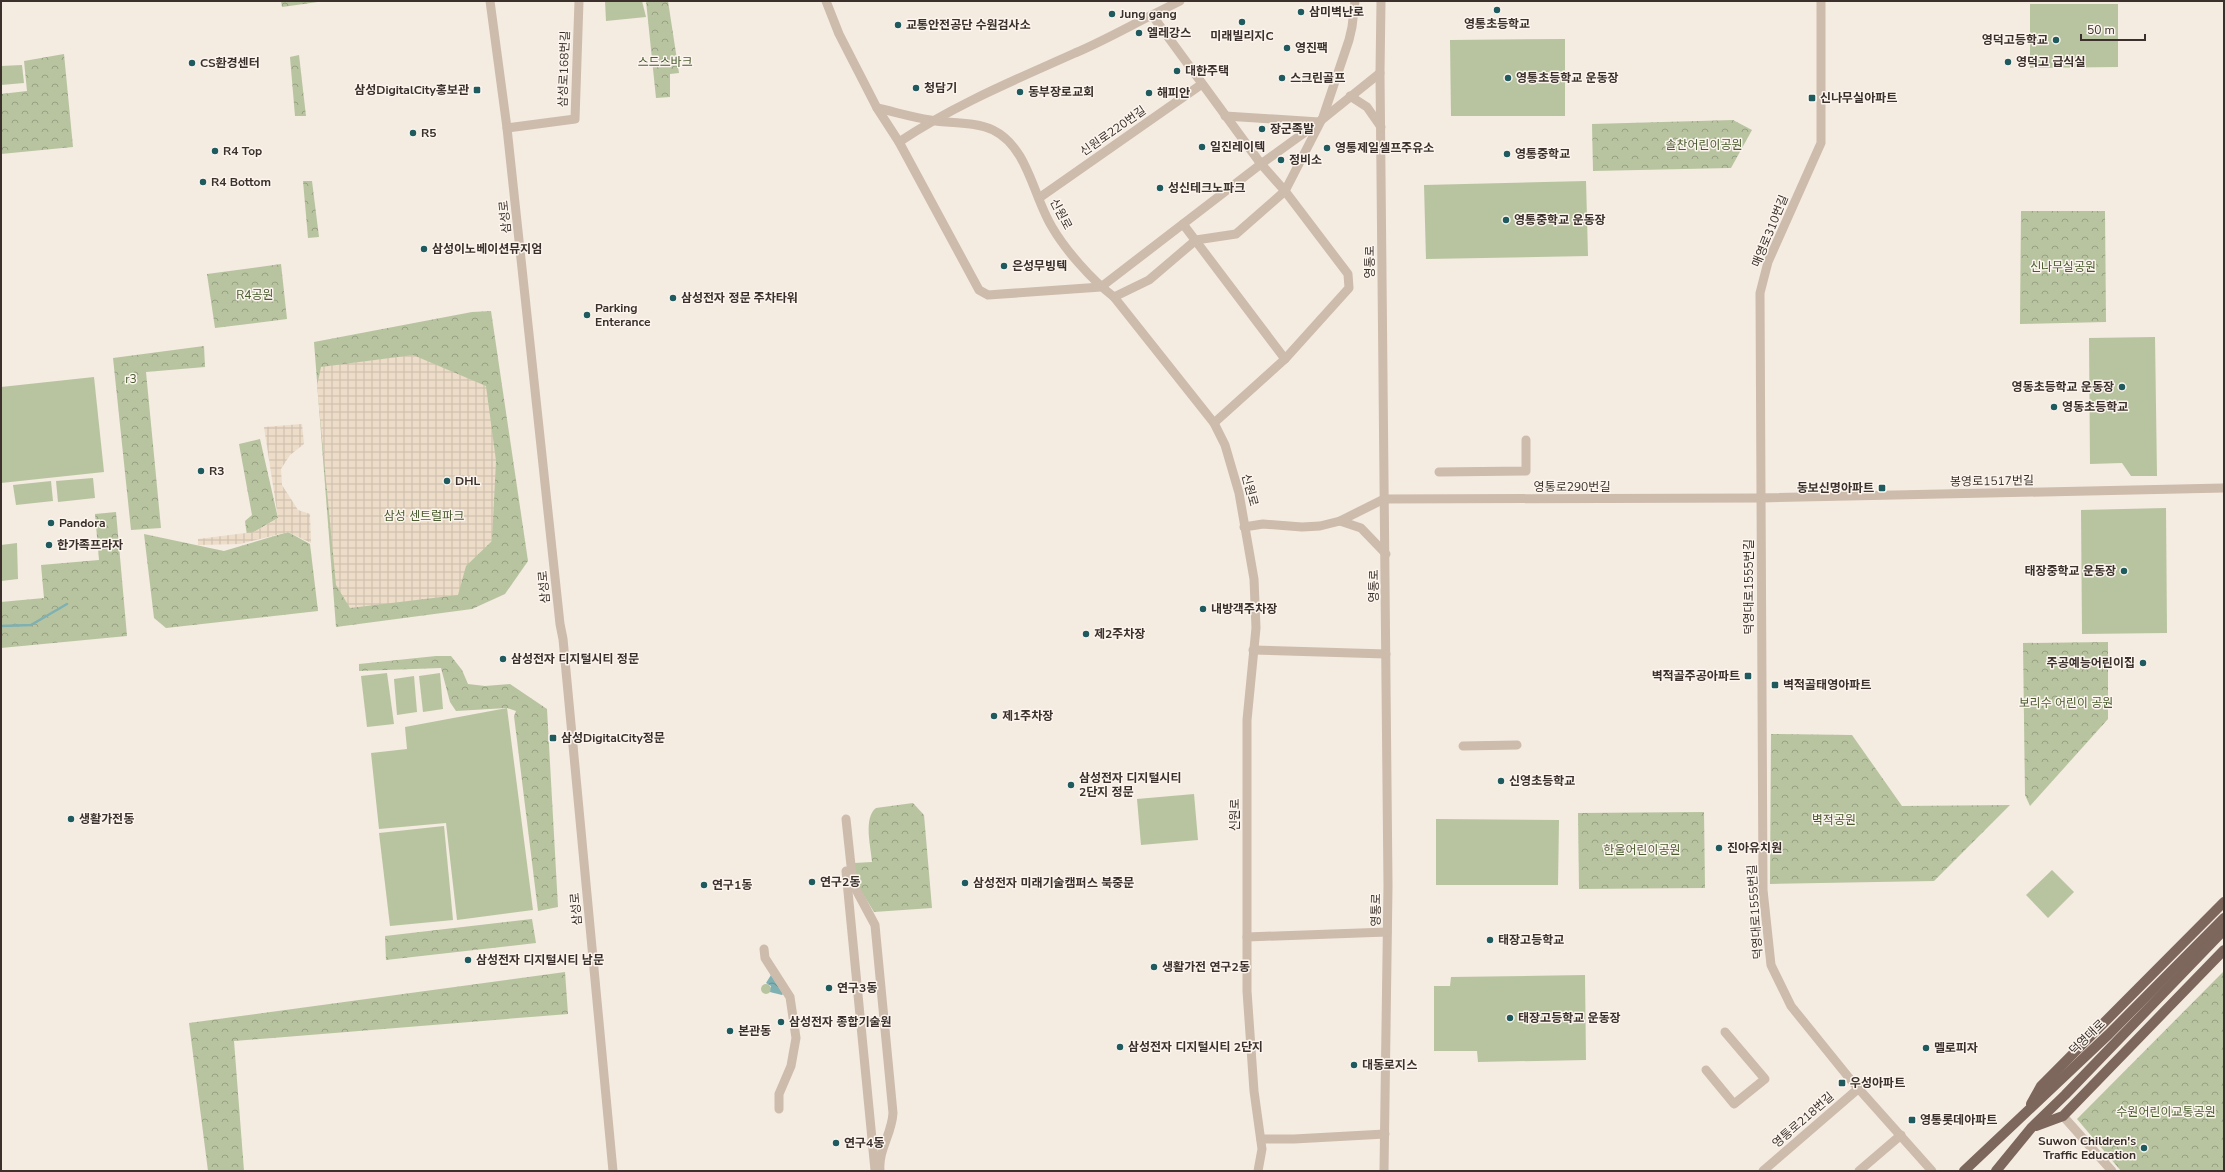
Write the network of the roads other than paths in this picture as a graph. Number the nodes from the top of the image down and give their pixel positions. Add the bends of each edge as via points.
1 (490, 1) edge
2 (579, 1) edge
3 (826, 1) edge
4 (1180, 1) edge
5 (1355, 1) edge
6 (1381, 1) edge
7 (1821, 1) edge
8 (1152, 15) junction
9 (1380, 73) junction
10 (1202, 84) junction
11 (1350, 96) junction
12 (877, 108) junction
13 (1225, 116) junction
14 (931, 120) junction
15 (1321, 120) junction
16 (1381, 127) junction
17 (507, 128) junction
18 (899, 142) junction
19 (1261, 164) junction
20 (1285, 191) junction
21 (1039, 198) junction
22 (1183, 224) junction
23 (1196, 240) junction
24 (1101, 287) junction
25 (1114, 297) junction
26 (1285, 359) junction
27 (1214, 423) junction
28 (1526, 440) dead end
29 (1439, 472) dead end
30 (2224, 488) edge
31 (1760, 498) junction
32 (1384, 499) junction
33 (1340, 521) junction
34 (1244, 527) junction
35 (1386, 554) junction
36 (1253, 650) junction
37 (1386, 654) junction
38 (1463, 746) dead end
39 (1517, 746) dead end
40 (2224, 902) edge
41 (2224, 918) edge
42 (2224, 930) edge
43 (1387, 932) junction
44 (1247, 937) junction
45 (764, 949) dead end
46 (2224, 950) edge
47 (1725, 1032) dead end
48 (2113, 1037) junction
49 (1706, 1070) dead end
50 (1859, 1088) junction
51 (780, 1109) dead end
52 (2063, 1116) junction
53 (2022, 1118) junction
54 (2032, 1127) junction
55 (1385, 1134) junction
56 (1901, 1135) junction
57 (1261, 1139) junction
58 (613, 1171) edge
59 (875, 1171) edge
60 (880, 1171) edge
61 (1258, 1171) edge
62 (1384, 1171) edge
63 (1763, 1171) edge
64 (1859, 1171) edge
65 (1932, 1171) edge
66 (1964, 1171) edge
67 (1996, 1171) edge
68 (2112, 1171) edge

1 - 17 street, 삼성로
2 - 17 street, 삼성로168번길 via 574,119
3 - 12 street via 839,34
4 - 8 street
5 - 15 street via 1351,33
6 - 9 street, 영통로
7 - 31 street, 매영로310번길 via 1821,143 1768,262 1760,293
8 - 10 street
8 - 14 street
9 - 11 street
9 - 16 street, 영통로
10 - 13 street
10 - 21 street, 신원로220번길
11 - 15 street
11 - 16 street via 1367,107
12 - 14 street, 신원로
12 - 18 street
13 - 15 street
13 - 19 street
14 - 18 street
14 - 21 street, 신원로 via 983,127 1001,135 1014,148
15 - 19 street
15 - 20 street
16 - 32 street, 영통로
17 - 58 street, 삼성로 via 564,646
18 - 24 street via 983,294
19 - 20 street
19 - 22 street
20 - 23 street via 1236,234
20 - 26 street via 1348,274 1350,281 1349,288
21 - 24 street, 신원로 via 1058,237
22 - 23 street
22 - 24 street
23 - 25 street via 1149,280
23 - 26 street
24 - 25 street, 신원로
25 - 27 street, 신원로
26 - 27 street
27 - 34 street, 신원로 via 1225,445 1244,515
28 - 29 street via 1526,471
30 - 31 street, 봉영로1517번길
31 - 32 street, 영통로290번길
31 - 50 street, 덕영대로1555번길 via 1763,890 1771,965 1791,1006
32 - 33 street
32 - 35 street, 영통로
33 - 34 street via 1312,526 1263,524
33 - 35 street via 1361,528
34 - 36 street, 신원로 via 1254,579 1256,628
35 - 37 street, 영통로
36 - 37 street
36 - 44 street, 신원로 via 1247,720
37 - 43 street, 영통로
38 - 39 street
40 - 53 main road via 2042,1086
41 - 48 main road, 덕영대로
42 - 48 main road, 덕영대로
43 - 44 street
43 - 55 street, 영통로
44 - 57 street, 신원로 via 1247,991 1254,1091
45 - 51 street via 765,958 790,997 796,1038 791,1066 779,1094
46 - 52 main road
47 - 49 street via 1765,1079 1734,1104
48 - 53 main road, 덕영대로
48 - 54 main road, 덕영대로
50 - 56 street, 덕영대로1555번길
50 - 63 street, 영통로218번길
52 - 54 main road
52 - 68 street
53 - 66 main road, 덕영대로
54 - 67 main road, 덕영대로
55 - 57 street
55 - 62 street, 영통로
56 - 64 street
56 - 65 street, 덕영대로1555번길
57 - 61 street, 신원로
59 - 60 street via 844,819 852,878 873,921 876,941 893,1113 891,1127 881,1154

